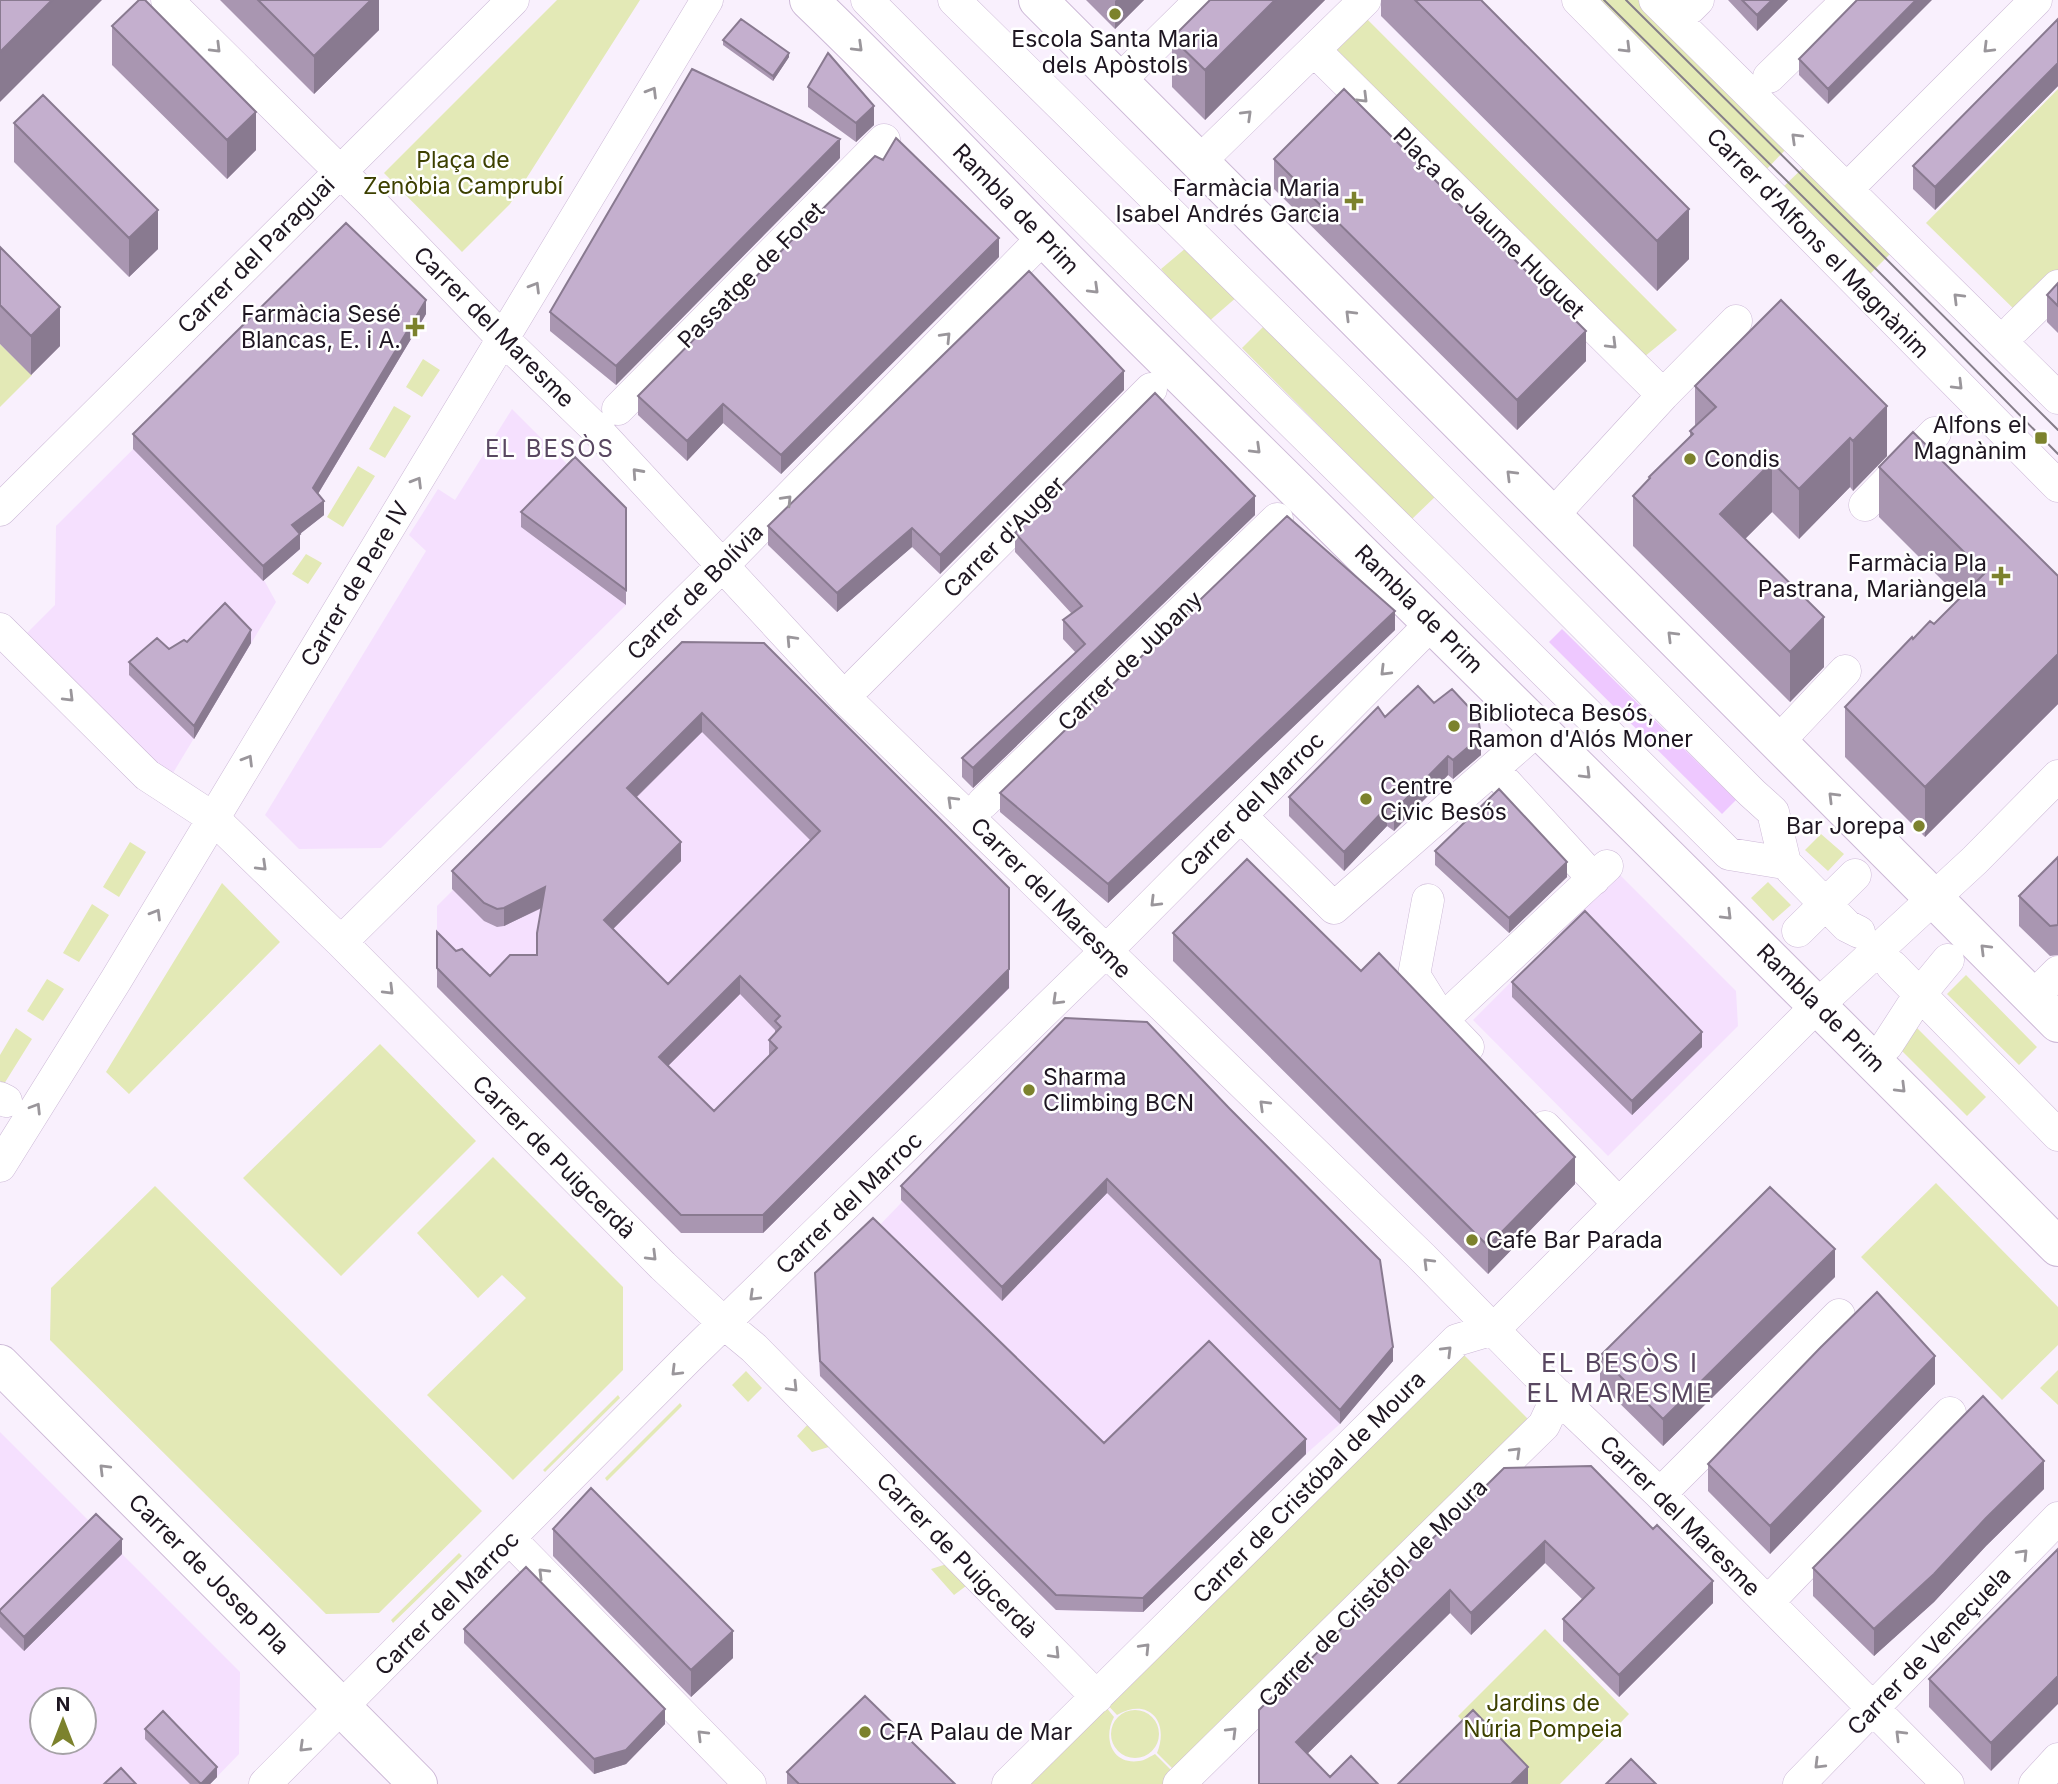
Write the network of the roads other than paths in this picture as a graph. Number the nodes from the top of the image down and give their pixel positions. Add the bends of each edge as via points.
1 (167, 0) edge
2 (513, 0) edge
3 (707, 0) edge
4 (809, 0) edge
5 (867, 0) edge
6 (954, 0) edge
7 (1038, 0) edge
8 (1201, 0) edge
9 (1365, 0) edge
10 (1578, 0) edge
11 (1655, 0) edge
12 (1848, 0) edge
13 (2036, 0) edge
14 (1314, 50) junction
15 (1769, 77) dead end
16 (1120, 80) junction
17 (884, 140) dead end
18 (1198, 163) junction
19 (340, 172) junction
20 (1848, 188) junction
21 (1046, 240) junction
22 (2058, 286) edge
23 (1736, 321) dead end
24 (2015, 328) dead end
25 (503, 339) junction
26 (1151, 389) dead end
27 (1663, 395) junction
28 (2058, 398) edge
29 (618, 409) dead end
30 (1935, 433) dead end
31 (2058, 485) edge
32 (1865, 505) dead end
33 (0, 510) edge
34 (1552, 516) junction
35 (1277, 519) dead end
36 (722, 566) junction
37 (1433, 622) junction
38 (0, 629) edge
39 (1845, 671) dead end
40 (857, 684) dead end
41 (1529, 737) dead end
42 (1778, 742) junction
43 (2058, 776) edge
44 (1506, 783) dead end
45 (984, 803) dead end
46 (1241, 816) junction
47 (213, 818) junction
48 (1785, 862) junction
49 (1856, 876) dead end
50 (1933, 898) junction
51 (1428, 900) dead end
52 (1798, 931) dead end
53 (1858, 936) junction
54 (341, 942) junction
55 (1105, 952) junction
56 (1948, 960) dead end
57 (1920, 994) junction
58 (2050, 997) edge
59 (1818, 1005) junction
60 (1442, 1020) junction
61 (1887, 1045) dead end
62 (1489, 1069) edge
63 (1527, 1108) edge
64 (2058, 1135) edge
65 (0, 1166) edge
66 (1619, 1204) junction
67 (2058, 1247) edge
68 (1839, 1315) dead end
69 (725, 1324) junction
70 (1494, 1329) junction
71 (0, 1363) edge
72 (1558, 1395) junction
73 (1950, 1413) dead end
74 (1660, 1494) junction
75 (2058, 1518) edge
76 (510, 1539) junction
77 (1768, 1602) junction
78 (1097, 1697) junction
79 (342, 1708) junction
80 (1874, 1709) junction
81 (2058, 1759) edge
82 (1183, 1782) edge
83 (265, 1784) edge
84 (418, 1784) edge
85 (750, 1784) edge
86 (1008, 1784) edge
87 (1799, 1784) edge
88 (1948, 1784) edge
89 (2035, 1784) edge

1 -> 19 street, Carrer del Maresme
2 - 19 street, Carrer del Paraguai
25 -> 3 street, Carrer de Pere IV
4 -> 21 main road, Rambla de Prim
5 - 48 street, Rambla de Prim via 1728,854
6 - 48 street via 1773,812
7 - 16 main road
8 - 16 street
9 - 14 street
10 -> 31 street, Carrer d'Alfons el Magnànim
20 -> 11 street
12 - 15 street
13 -> 20 street
18 -> 14 street
14 -> 27 street, Plaça de Jaume Huguet
16 - 18 main road
17 - 29 street, Passatge de Foret
34 -> 18 main road
19 - 25 street, Carrer del Maresme
19 - 33 street, Carrer del Paraguai
28 -> 20 street
36 -> 21 street, Carrer de Bolívia via 1036,245
21 -> 37 main road, Rambla de Prim
22 - 24 street
23 - 27 street
36 -> 25 street, Carrer del Maresme via 597,430
47 -> 25 street, Carrer de Pere IV
26 - 40 street, Carrer d'Auger
27 - 34 street
30 - 32 street
42 -> 34 main road
35 - 45 street, Carrer de Jubany
36 - 54 street, Carrer de Bolívia
55 -> 36 street, Carrer del Maresme via 844,697
37 -> 46 street, Carrer del Marroc
37 -> 59 main road, Rambla de Prim
38 -> 47 street, Carrer de Puigcerdà via 147,775
39 - 42 street
41 - 46 street via 1334,908
50 -> 42 main road
43 - 50 street
44 - 60 street via 1601,872
46 -> 55 street, Carrer del Marroc
47 -> 54 street, Carrer de Puigcerdà
65 -> 47 street, Carrer de Pere IV
48 - 53 street
49 - 53 street, Rambla de Prim
50 - 53 street
58 -> 50 main road
51 - 60 street via 1414,975
52 - 53 street, Rambla de Prim
53 - 57 street
53 - 59 street, Carrer de Cristóbal de Moura
54 -> 69 street, Carrer de Puigcerdà
55 -> 69 street, Carrer del Marroc
70 -> 55 street, Carrer del Maresme
56 - 57 street, Rambla de Prim
57 - 61 street, Rambla de Prim
57 - 64 street
59 - 66 street, Carrer de Cristóbal de Moura
59 -> 67 main road, Rambla de Prim
60 - 62 street
63 - 66 street
66 - 70 street, Carrer de Cristóbal de Moura
68 - 74 street
69 -> 76 street, Carrer del Marroc
69 -> 78 street, Carrer de Puigcerdà via 754,1348
70 - 72 street, Carrer del Maresme
78 -> 70 street, Carrer de Cristóbal de Moura via 1457,1340
79 -> 71 main road, Carrer de Josep Pla
72 - 74 street, Carrer del Maresme
82 -> 72 street, Carrer de Cristòfol de Moura via 1544,1425
73 - 77 street
74 - 77 street, Carrer del Maresme
80 -> 75 street, Carrer de Veneçuela
76 - 79 street, Carrer del Marroc
85 -> 76 street
77 - 80 street, Carrer del Maresme
78 - 86 street, Carrer de Cristóbal de Moura
79 -> 83 street, Carrer del Marroc
79 - 84 main road, Carrer de Josep Pla
80 -> 87 street, Carrer de Veneçuela
88 -> 80 street, Carrer del Maresme
81 - 89 street

